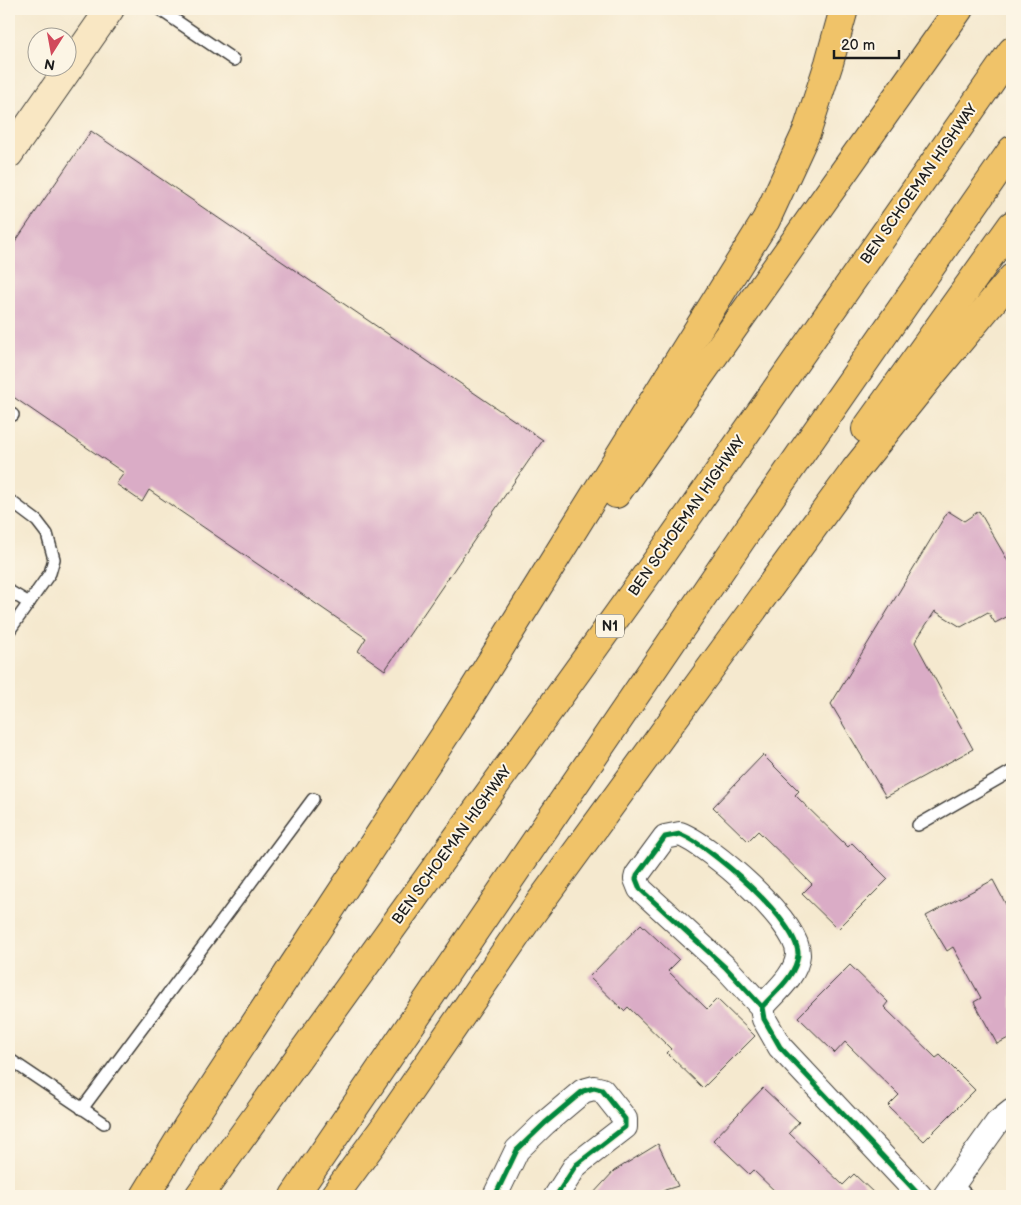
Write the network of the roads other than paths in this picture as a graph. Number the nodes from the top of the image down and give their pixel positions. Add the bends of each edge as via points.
1 (110, 9) edge
2 (159, 9) edge
3 (844, 9) edge
4 (959, 9) edge
5 (1012, 50) edge
6 (234, 60) dead end
7 (1012, 150) edge
8 (9, 154) edge
9 (1012, 225) edge
10 (1012, 278) edge
11 (9, 500) edge
12 (9, 591) edge
13 (29, 603) junction
14 (9, 631) edge
15 (453, 723) junction
16 (1012, 771) edge
17 (312, 799) dead end
18 (918, 825) dead end
19 (527, 920) junction
20 (762, 1007) junction
21 (9, 1059) edge
22 (82, 1108) junction
23 (1012, 1111) edge
24 (104, 1123) dead end
25 (956, 1192) edge
26 (146, 1196) edge
27 (200, 1196) edge
28 (294, 1196) edge
29 (334, 1196) edge
30 (495, 1196) edge
31 (556, 1196) edge
32 (920, 1196) edge

1 - 8 main road
2 - 6 lane
3 - 15 highway via 807,131 766,220
4 - 15 highway
5 - 27 highway, BEN SCHOEMAN HIGHWAY / N1 via 662,552
7 - 28 highway via 745,534
9 - 19 highway via 829,480
10 - 19 highway via 856,470
11 - 13 lane via 37,521 47,534 54,559 50,573
12 - 13 lane
13 - 14 lane
15 - 26 highway via 192,1119
16 - 18 lane
17 - 22 lane
19 - 29 highway via 386,1126
20 - 20 street via 726,968 640,889 637,875 665,837 680,834 709,850 768,904 790,931 798,953 795,969
20 - 32 street via 764,1019 780,1047
21 - 22 lane
22 - 24 lane
23 - 25 street via 997,1123
30 - 31 street via 517,1150 584,1091 602,1090 625,1119 625,1127 576,1165

